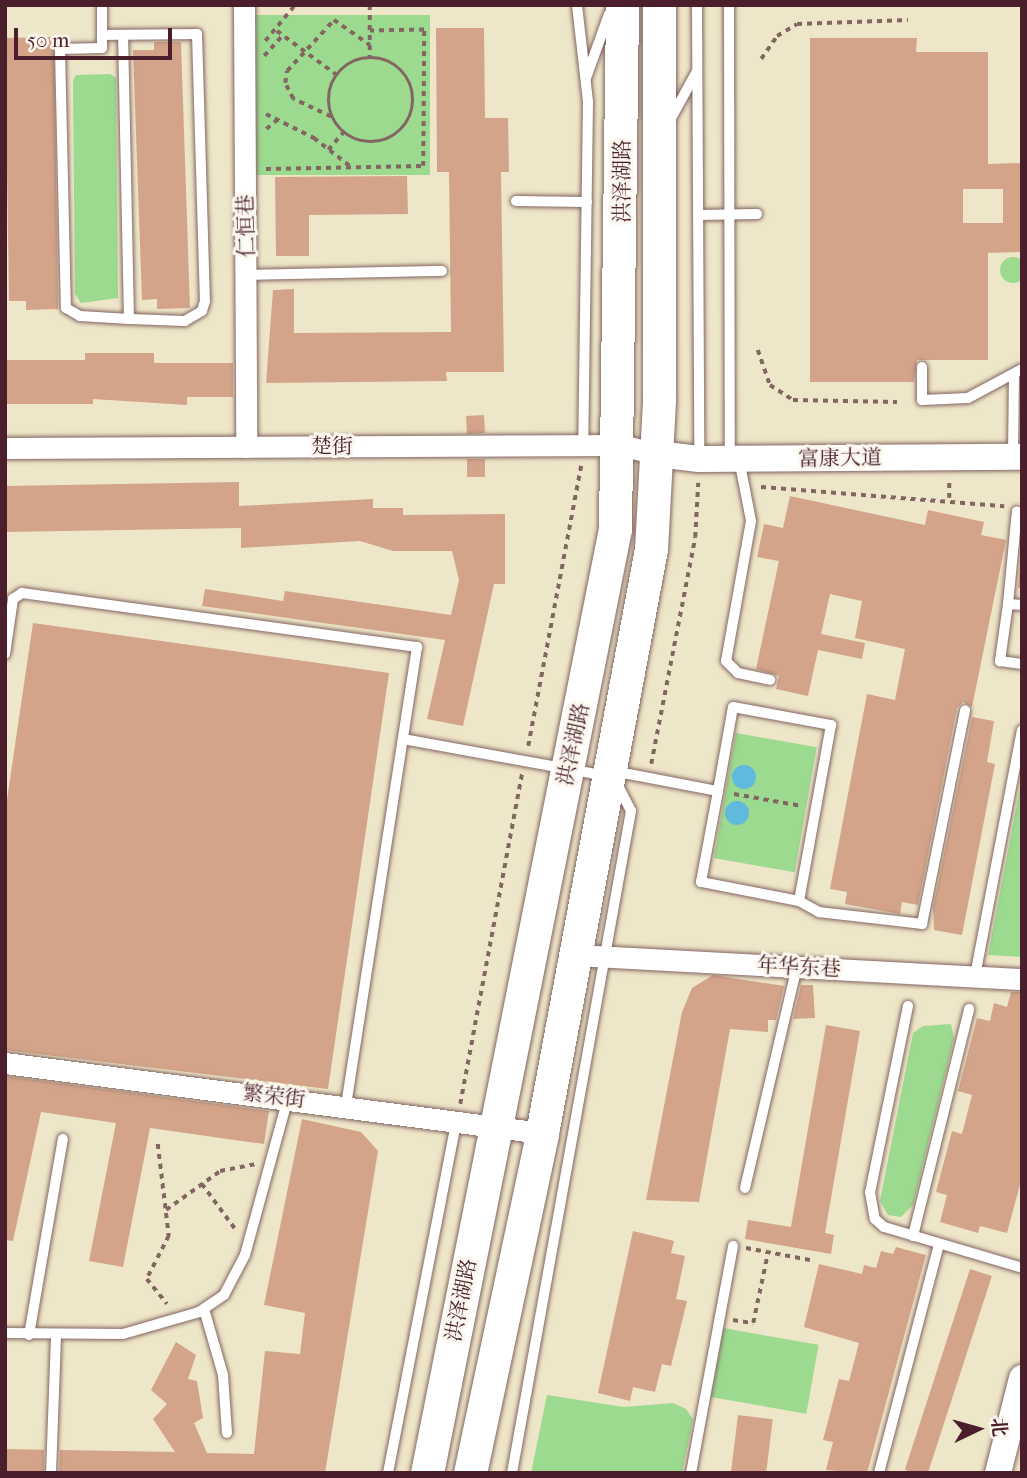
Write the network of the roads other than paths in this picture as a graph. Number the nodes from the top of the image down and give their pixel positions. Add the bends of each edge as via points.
1 (102, 5) edge
2 (244, 5) edge
3 (577, 5) edge
4 (612, 5) edge
5 (622, 5) edge
6 (659, 5) edge
7 (697, 5) edge
8 (729, 5) edge
9 (102, 35) junction
10 (123, 35) junction
11 (698, 70) junction
12 (586, 78) junction
13 (659, 139) junction
14 (516, 201) dead end
15 (587, 202) junction
16 (730, 214) junction
17 (757, 214) dead end
18 (698, 215) junction
19 (442, 271) dead end
20 (247, 275) junction
21 (129, 319) junction
22 (922, 367) dead end
23 (1018, 372) edge
24 (583, 445) junction
25 (621, 445) junction
26 (246, 447) junction
27 (5, 448) edge
28 (658, 454) junction
29 (1017, 457) edge
30 (699, 459) junction
31 (734, 459) junction
32 (1015, 509) road end
33 (1008, 604) junction
34 (1022, 606) edge
35 (5, 653) edge
36 (1022, 664) edge
37 (770, 680) dead end
38 (965, 710) dead end
39 (1022, 730) edge
40 (402, 739) junction
41 (568, 768) junction
42 (610, 773) junction
43 (718, 790) junction
44 (799, 901) junction
45 (592, 956) junction
46 (797, 967) junction
47 (975, 976) junction
48 (1022, 979) edge
49 (908, 1006) dead end
50 (969, 1009) dead end
51 (5, 1063) edge
52 (289, 1098) junction
53 (346, 1105) junction
54 (457, 1119) junction
55 (495, 1124) junction
56 (542, 1133) junction
57 (63, 1139) dead end
58 (745, 1188) dead end
59 (913, 1236) junction
60 (939, 1244) junction
61 (733, 1246) road end
62 (1022, 1268) edge
63 (204, 1309) junction
64 (5, 1333) edge
65 (56, 1334) junction
66 (29, 1335) junction
67 (1022, 1378) edge
68 (227, 1433) dead end
69 (51, 1473) edge
70 (388, 1473) edge
71 (427, 1473) edge
72 (470, 1473) edge
73 (512, 1473) edge
74 (691, 1473) edge
75 (879, 1473) edge
76 (998, 1473) edge

1 - 9 lane
2 - 20 street, 仁恒巷 via 250,58
3 - 12 lane via 579,59
4 - 12 lane
5 - 25 main road, 洪泽湖路
6 - 13 main road, 洪泽湖路
7 - 11 lane
8 - 16 lane
9 - 10 lane
9 - 21 lane via 102,48 60,50 65,308 80,316
10 - 21 lane
10 - 21 lane via 197,34 205,301 202,311 185,321
11 - 13 lane
11 - 18 lane
12 - 15 lane
13 - 28 main road, 洪泽湖路
14 - 15 lane
15 - 24 lane
16 - 17 lane
16 - 18 lane
16 - 31 lane
18 - 30 lane
19 - 20 lane
20 - 26 street, 仁恒巷
22 - 23 lane via 922,400 968,398
23 - 29 lane
24 - 25 street, 楚街
24 - 26 street, 楚街
25 - 28 street, 楚街
25 - 41 main road, 洪泽湖路 via 615,529
26 - 27 street, 楚街
28 - 30 street, 富康大道
28 - 42 main road, 洪泽湖路 via 651,549
29 - 31 street, 富康大道
30 - 31 street, 富康大道
31 - 37 lane via 751,521 726,661 738,673
32 - 33 lane
33 - 34 lane
33 - 36 lane via 1000,661
35 - 40 lane via 13,599 22,593 417,647
38 - 44 lane via 922,924 819,912
39 - 47 lane
40 - 41 lane
40 - 53 lane
41 - 42 lane
41 - 55 main road, 洪泽湖路
42 - 43 lane
42 - 45 main road, 洪泽湖路
43 - 44 lane via 701,882
43 - 44 lane via 733,707 831,726
45 - 46 street, 年华东巷
45 - 56 main road, 洪泽湖路
45 - 73 lane
46 - 47 street, 年华东巷
46 - 58 lane
47 - 48 street, 年华东巷
49 - 59 lane via 870,1192 875,1219
50 - 59 lane
51 - 52 street, 繁荣街
52 - 53 street, 繁荣街
52 - 63 lane via 248,1246 233,1281
53 - 54 street, 繁荣街
54 - 55 street, 繁荣街
54 - 70 lane
55 - 56 street, 繁荣街
55 - 71 main road, 洪泽湖路
56 - 72 main road, 洪泽湖路
57 - 66 lane
59 - 60 lane
60 - 62 lane
60 - 75 lane
61 - 74 lane
63 - 65 lane via 123,1334
63 - 68 lane via 223,1375
64 - 66 lane
65 - 66 lane
65 - 69 lane
67 - 76 street

